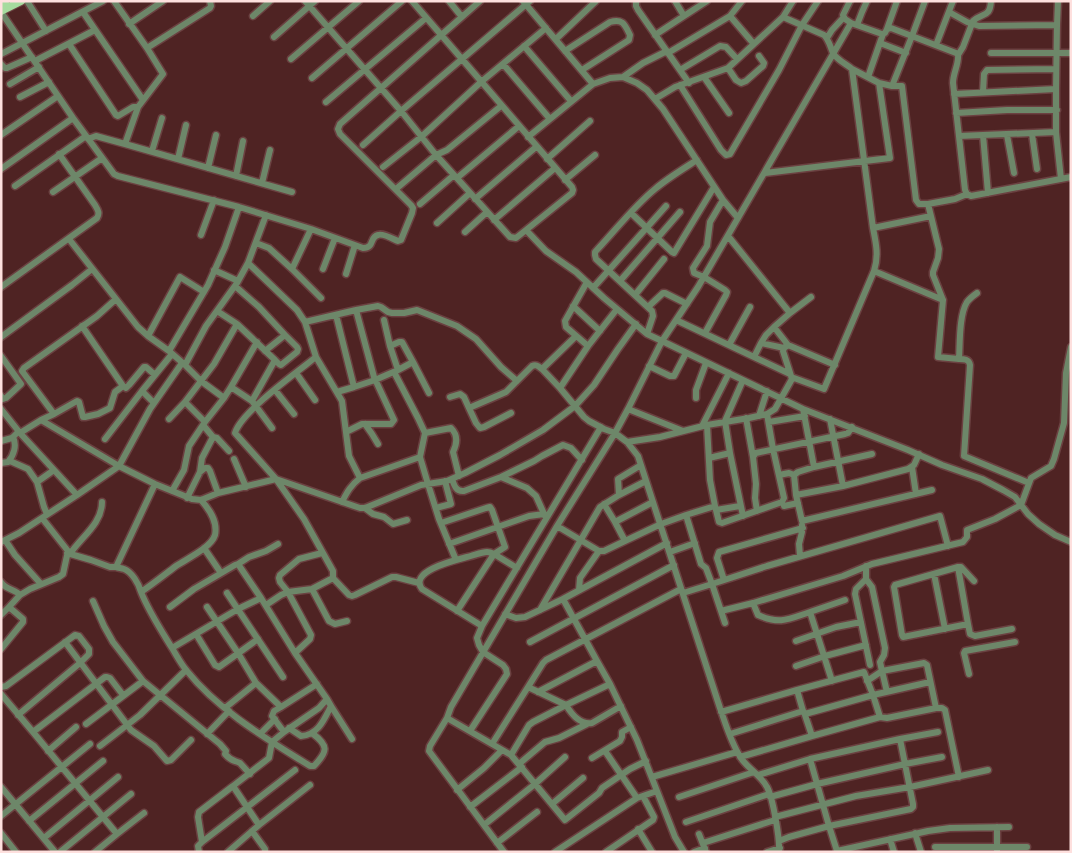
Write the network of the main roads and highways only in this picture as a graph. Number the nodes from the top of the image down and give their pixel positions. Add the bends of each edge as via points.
1 (5, 1) edge
2 (21, 1) edge
3 (1, 3) edge
4 (1, 12) edge

1 - 3 main road
2 - 4 main road

